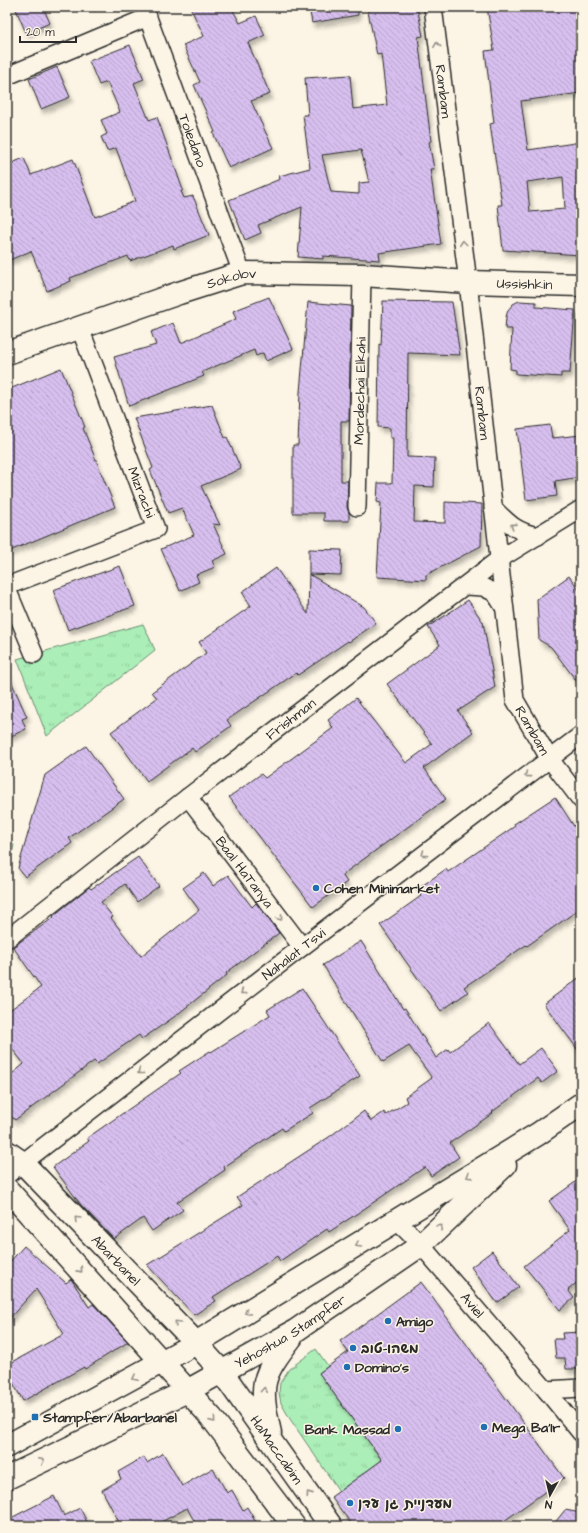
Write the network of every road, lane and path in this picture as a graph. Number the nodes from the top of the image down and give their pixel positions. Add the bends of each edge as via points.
1 (433, 7) edge
2 (146, 12) edge
3 (7, 76) edge
4 (242, 273) junction
5 (362, 275) junction
6 (468, 282) junction
7 (581, 285) edge
8 (80, 328) junction
9 (7, 353) edge
10 (357, 507) dead end
11 (493, 508) junction
12 (581, 510) edge
13 (538, 536) junction
14 (498, 560) junction
15 (7, 586) edge
16 (466, 586) junction
17 (7, 589) edge
18 (504, 607) junction
19 (34, 654) dead end
20 (581, 735) edge
21 (549, 758) junction
22 (188, 797) junction
23 (581, 800) edge
24 (7, 939) edge
25 (302, 947) junction
26 (581, 1104) edge
27 (538, 1134) junction
28 (12, 1163) edge
29 (7, 1189) edge
30 (397, 1221) junction
31 (421, 1246) junction
32 (295, 1331) junction
33 (196, 1344) junction
34 (163, 1363) junction
35 (222, 1372) junction
36 (581, 1388) edge
37 (546, 1390) junction
38 (187, 1391) junction
39 (581, 1433) edge
40 (272, 1442) junction
41 (7, 1446) edge
42 (7, 1478) edge
43 (294, 1526) edge
44 (331, 1526) edge

6 -> 1 street, Rambam
2 - 3 street
2 - 4 street, Toledano
4 - 5 street, Sokolov
4 - 8 street, Sokolov
5 - 6 street, Sokolov
5 - 10 street, Mordechai Elkahi
6 - 7 street, Ussishkin
6 - 11 street, Rambam
8 - 9 street, Sokolov
8 - 15 street, Mizrachi via 156,529
13 -> 11 street via 524,534 509,525
11 - 14 street, Rambam
12 - 13 street, Frishman
13 - 14 street, Frishman
14 - 16 street, Frishman
14 - 18 street, Rambam
16 - 18 street via 483,587 495,593
16 - 22 street, Frishman
17 - 19 street
18 - 21 street, Rambam via 515,700
20 - 21 street, Nahalat Tsvi
21 - 23 street, Rambam
21 -> 25 street, Nahalat Tsvi
22 - 24 street, Frishman
22 -> 25 street, Baal HaTanya
25 -> 28 street, Nahalat Tsvi
26 - 27 street, Yehoshua Stampfer
27 -> 30 street, Yehoshua Stampfer
31 -> 27 street, Yehoshua Stampfer
33 -> 28 street, Abarbanel
29 -> 34 street
30 - 31 street, Aviel
30 -> 33 street, Yehoshua Stampfer
31 - 32 street, Yehoshua Stampfer
31 - 37 street, Aviel
32 - 35 street, Yehoshua Stampfer
40 -> 32 street via 264,1404 264,1385 273,1361
33 - 34 street, Yehoshua Stampfer
33 - 35 street, Abarbanel
34 - 38 street
34 -> 41 street, Yehoshua Stampfer
35 - 38 street, Yehoshua Stampfer
35 - 40 street, HaMaccabim
36 - 37 street
37 - 39 street, Aviel
42 -> 38 street, Yehoshua Stampfer
38 -> 43 street via 211,1417
44 -> 40 street, HaMaccabim

